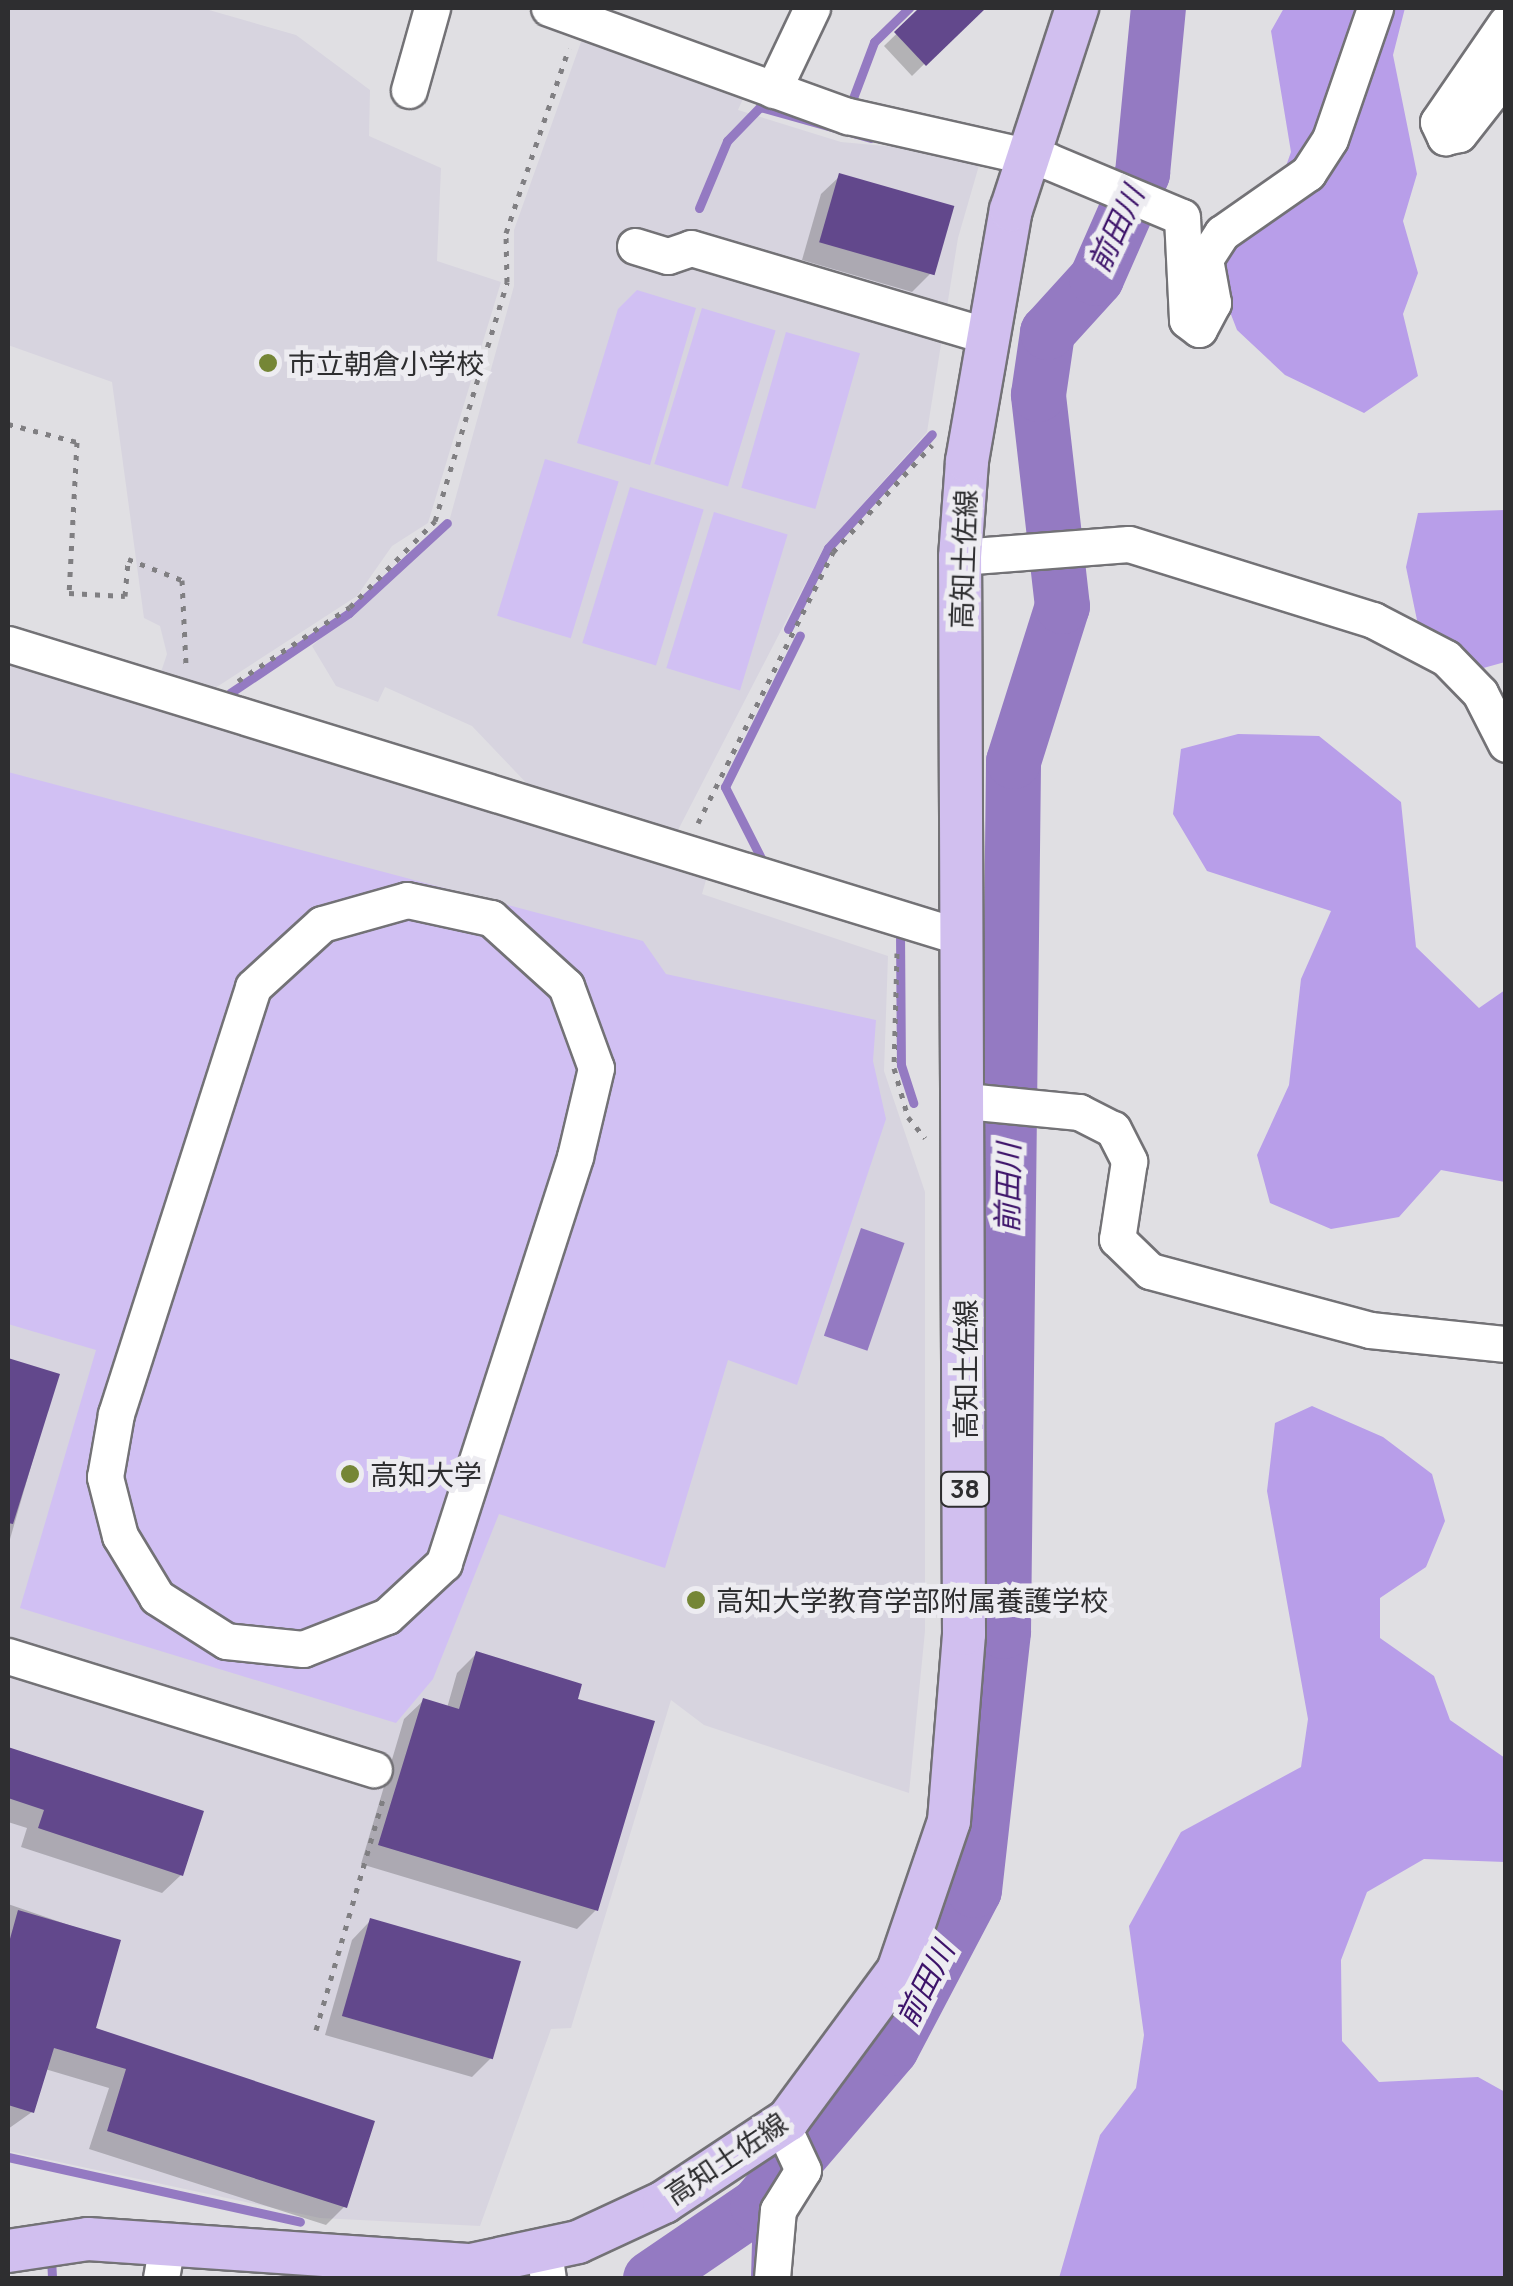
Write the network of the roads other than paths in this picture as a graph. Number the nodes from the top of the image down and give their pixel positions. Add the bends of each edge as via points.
1 (432, 8) edge
2 (812, 8) edge
3 (1077, 8) edge
4 (1375, 8) edge
5 (564, 14) edge
6 (1506, 22) edge
7 (1506, 74) edge
8 (408, 90) dead end
9 (773, 90) junction
10 (1026, 154) junction
11 (635, 246) dead end
12 (984, 335) junction
13 (960, 557) junction
14 (8, 644) edge
15 (1506, 744) edge
16 (964, 938) junction
17 (996, 1104) junction
18 (575, 1157) joint
19 (1506, 1344) edge
20 (8, 1656) edge
21 (370, 1782) road end
22 (792, 2142) junction
23 (8, 2251) edge
24 (164, 2261) edge
25 (546, 2265) edge
26 (772, 2278) edge

1 - 8 street
2 - 9 street
3 - 10 main road, 高知土佐線 / 38
4 - 10 street via 1330,139 1308,173 1222,233 1205,259 1212,320 1199,328 1186,320 1182,218
5 - 9 street
6 - 7 street via 1438,122 1445,137 1458,134
9 - 10 street
10 - 12 main road, 高知土佐線 / 38
11 - 12 street via 668,256 691,248
12 - 13 main road, 高知土佐線 / 38
13 - 15 street via 1074,546 1168,554 1412,636 1480,693
13 - 16 main road, 高知土佐線 / 38
14 - 16 street
16 - 17 main road, 高知土佐線 / 38
17 - 19 street via 1078,1112 1113,1128 1129,1162 1117,1239 1150,1271 1370,1330
17 - 22 main road, 高知土佐線 / 38 via 949,1821 898,1971
18 - 18 street via 444,1563 387,1616 303,1649 226,1641 157,1597 120,1536 105,1477 116,1414 253,986 322,924 407,900 492,918 566,986 596,1068
20 - 21 street
22 - 25 main road, 高知土佐線 / 38
22 - 26 street
23 - 24 main road, 高知土佐線 / 38 via 88,2239
24 - 25 main road, 高知土佐線 / 38

